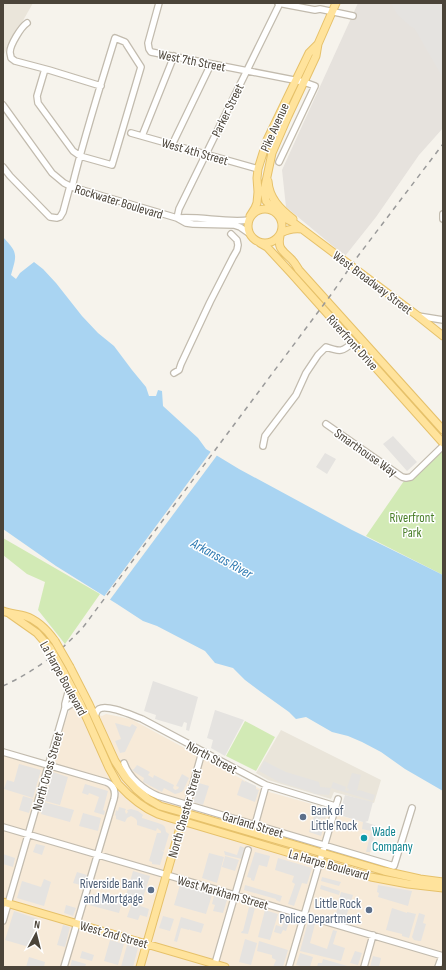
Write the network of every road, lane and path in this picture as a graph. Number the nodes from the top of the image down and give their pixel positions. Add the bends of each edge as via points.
1 (159, 3) edge
2 (279, 3) edge
3 (336, 3) edge
4 (332, 13) junction
5 (353, 16) dead end
6 (27, 23) dead end
7 (318, 44) junction
8 (174, 56) junction
9 (212, 64) junction
10 (45, 69) junction
11 (247, 70) junction
12 (296, 80) junction
13 (304, 82) junction
14 (101, 86) junction
15 (3, 105) edge
16 (131, 133) dead end
17 (142, 136) junction
18 (172, 145) junction
19 (206, 154) junction
20 (80, 156) junction
21 (279, 162) dead end
22 (3, 167) edge
23 (258, 169) junction
24 (268, 174) junction
25 (71, 186) junction
26 (277, 214) junction
27 (443, 214) edge
28 (177, 218) junction
29 (250, 218) junction
30 (443, 219) edge
31 (302, 229) junction
32 (231, 234) dead end
33 (250, 234) junction
34 (281, 234) junction
35 (260, 243) junction
36 (418, 316) junction
37 (443, 320) edge
38 (443, 336) edge
39 (353, 342) junction
40 (174, 373) dead end
41 (326, 424) dead end
42 (443, 430) edge
43 (443, 445) edge
44 (263, 446) dead end
45 (7, 612) edge
46 (70, 685) junction
47 (80, 703) junction
48 (65, 708) junction
49 (95, 714) junction
50 (3, 752) edge
51 (202, 752) junction
52 (124, 763) dead end
53 (48, 766) junction
54 (266, 786) junction
55 (338, 799) dead end
56 (187, 804) junction
57 (335, 806) junction
58 (412, 808) dead end
59 (184, 813) junction
60 (182, 821) junction
61 (255, 825) junction
62 (3, 827) edge
63 (28, 834) junction
64 (324, 845) junction
65 (248, 850) dead end
66 (98, 854) junction
67 (322, 854) junction
68 (320, 862) junction
69 (167, 875) junction
70 (442, 880) edge
71 (443, 888) edge
72 (235, 895) junction
73 (6, 902) edge
74 (304, 915) junction
75 (3, 921) edge
76 (77, 923) junction
77 (373, 936) junction
78 (147, 944) junction
79 (442, 956) edge
80 (214, 966) edge
81 (64, 967) edge
82 (140, 967) edge
83 (225, 967) edge
84 (289, 967) edge
85 (364, 967) edge
86 (438, 967) edge

1 - 8 street, West 7th Street via 148,43 149,50
2 - 4 street
2 - 11 street, Parker Street
3 - 4 main road, Pike Avenue
4 - 5 street
4 - 7 main road, Pike Avenue
6 - 10 street via 22,26 12,46 11,58
7 - 12 main road, Pike Avenue via 309,52
7 - 13 main road, Pike Avenue via 316,56
8 - 9 street, West 7th Street
8 - 17 street
9 - 11 street, West 7th Street
9 - 18 street
10 - 14 street
10 - 20 street via 37,96 38,103 73,151
11 - 12 street, West 7th Street
11 - 19 street, Parker Street
12 - 13 street, West 7th Street
12 - 23 main road, Pike Avenue via 267,140
13 - 21 street via 315,86
13 - 24 main road, Pike Avenue via 275,144
14 - 20 street
14 - 20 street via 115,38 125,42 141,66 112,165
15 - 25 street, Rockwater Boulevard via 52,173
16 - 17 street, West 4th Street
17 - 18 street, West 4th Street
18 - 19 street, West 4th Street
19 - 23 street, West 4th Street
19 - 28 street, Parker Street
20 - 25 street
22 - 25 street via 50,217 60,217
23 - 29 main road, Pike Avenue via 258,198
24 - 26 main road, Pike Avenue via 265,196
24 - 31 main road via 269,188 274,200
25 - 28 street, Rockwater Boulevard
26 - 29 main road via 263,209 256,211
26 - 31 main road, West Broadway Street
26 - 34 main road via 282,223
27 - 30 street
28 - 29 street, Rockwater Boulevard via 238,221
28 - 33 street, Rockwater Boulevard via 193,224 240,226
29 - 33 main road
31 - 34 main road via 289,229
31 - 36 main road, West Broadway Street
32 - 40 street via 237,240 238,250 210,302 179,370
33 - 35 main road
34 - 35 main road via 273,242
34 - 42 main road via 281,249
35 - 39 main road, Riverfront Drive via 267,247
36 - 37 street
36 - 38 main road, West Broadway Street
39 - 43 main road, Riverfront Drive
39 - 44 street via 340,351 326,347 318,355 296,395 265,436
41 - 43 street, Smarthouse Way via 404,478 410,477
45 - 46 main road, La Harpe Boulevard, bridge via 38,633 50,648
45 - 49 main road, La Harpe Boulevard, bridge via 27,616 50,634
46 - 47 main road, La Harpe Boulevard
46 - 48 street, North Cross Street
47 - 48 street via 72,703
47 - 60 main road, La Harpe Boulevard via 118,784 149,809
48 - 53 street, North Cross Street
49 - 51 street, North Street via 106,707 131,714
49 - 59 main road, La Harpe Boulevard via 115,761 130,783 142,795 160,806
50 - 53 street
51 - 54 street, North Street
51 - 56 street, North Chester Street
52 - 56 street, Garland Street via 130,774 149,792
53 - 63 street, North Cross Street
53 - 66 street via 106,782 114,788 115,795
54 - 57 street, North Street
54 - 61 street
55 - 57 street
56 - 59 street, North Chester Street
56 - 61 street, Garland Street
57 - 64 street
58 - 64 street, Garland Street via 394,866
59 - 60 main road, North Chester Street
59 - 67 main road, La Harpe Boulevard
60 - 68 main road, La Harpe Boulevard
60 - 69 main road, North Chester Street
61 - 64 street, Garland Street
62 - 63 street, West Markham Street
63 - 66 street, West Markham Street
63 - 73 street, North Cross Street
64 - 67 street
65 - 72 street
66 - 69 street, West Markham Street
66 - 76 street
67 - 68 street
67 - 70 main road, La Harpe Boulevard via 408,877
68 - 71 main road, La Harpe Boulevard via 382,879
68 - 74 street
69 - 72 street, West Markham Street
69 - 78 main road, North Chester Street
72 - 74 street, West Markham Street
72 - 80 street
73 - 75 street, North Cross Street
73 - 76 main road, West 2nd Street
74 - 77 street, West Markham Street
74 - 84 street
76 - 78 main road, West 2nd Street
76 - 81 street
77 - 79 street, West Markham Street
77 - 85 street
78 - 80 main road, West 2nd Street
78 - 82 main road, North Chester Street
79 - 86 street
80 - 83 main road, West 2nd Street

